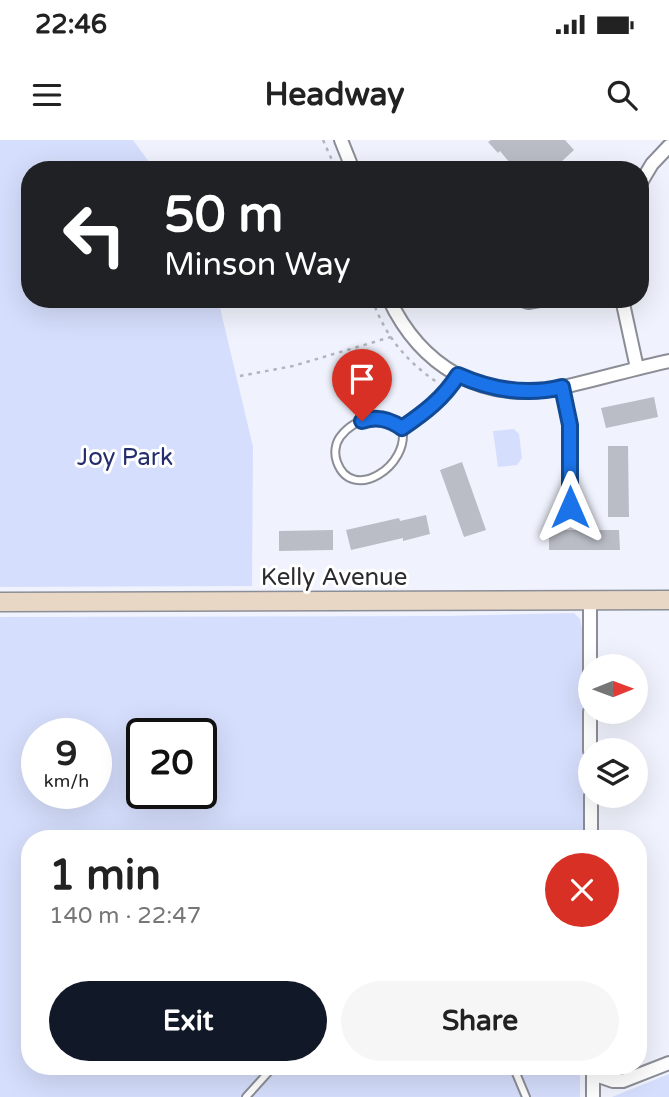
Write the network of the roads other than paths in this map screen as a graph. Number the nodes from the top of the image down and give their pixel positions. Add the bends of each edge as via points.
1 (341, 140) edge
2 (669, 146) edge
3 (349, 161) edge
4 (649, 169) edge
5 (394, 308) edge
6 (624, 308) edge
7 (669, 361) edge
8 (637, 368) junction
9 (458, 375) junction
10 (562, 387) junction
11 (402, 428) junction
12 (570, 507) dead end
13 (590, 600) junction
14 (669, 600) edge
15 (0, 602) edge
16 (590, 654) edge
17 (591, 808) edge
18 (591, 830) edge
19 (669, 1063) edge
20 (647, 1072) edge
21 (266, 1075) edge
22 (517, 1075) edge
23 (593, 1075) edge
24 (603, 1075) edge
25 (638, 1075) edge
26 (246, 1097) edge
27 (526, 1097) edge
28 (593, 1097) edge

1 - 3 street
2 - 4 street
5 - 9 street via 413,338
6 - 8 street
7 - 8 street
8 - 10 street
9 - 10 street via 503,390
9 - 11 lane via 449,391
10 - 12 lane via 570,425
11 - 11 lane via 378,418 354,425 338,440 335,457 341,471 351,480 380,474 401,450
13 - 14 main road, Kelly Avenue
13 - 15 main road, Kelly Avenue
13 - 16 street
17 - 18 street
19 - 20 street
21 - 26 lane
22 - 27 lane
23 - 28 street
24 - 25 street via 623,1081

